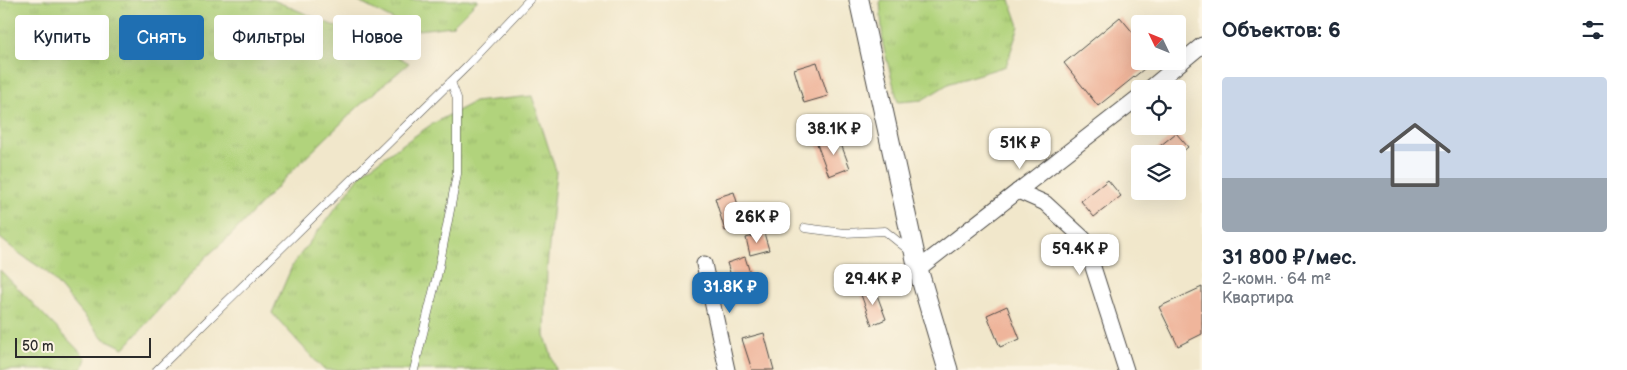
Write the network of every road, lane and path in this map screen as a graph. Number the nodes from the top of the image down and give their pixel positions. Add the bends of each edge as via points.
1 (529, 0) edge
2 (858, 0) edge
3 (1202, 45) edge
4 (1160, 80) edge
5 (451, 82) junction
6 (1131, 103) edge
7 (1018, 190) junction
8 (806, 228) dead end
9 (916, 262) junction
10 (704, 264) dead end
11 (157, 370) edge
12 (414, 370) edge
13 (727, 370) edge
14 (948, 370) edge
15 (1126, 370) edge

1 - 5 lane
2 - 9 street
3 - 4 street
5 - 11 lane
5 - 12 lane via 458,98 456,174 438,272
6 - 7 street
7 - 9 street
7 - 15 street via 1045,203 1084,239
8 - 9 lane via 844,233 885,231
9 - 14 street
10 - 13 street

